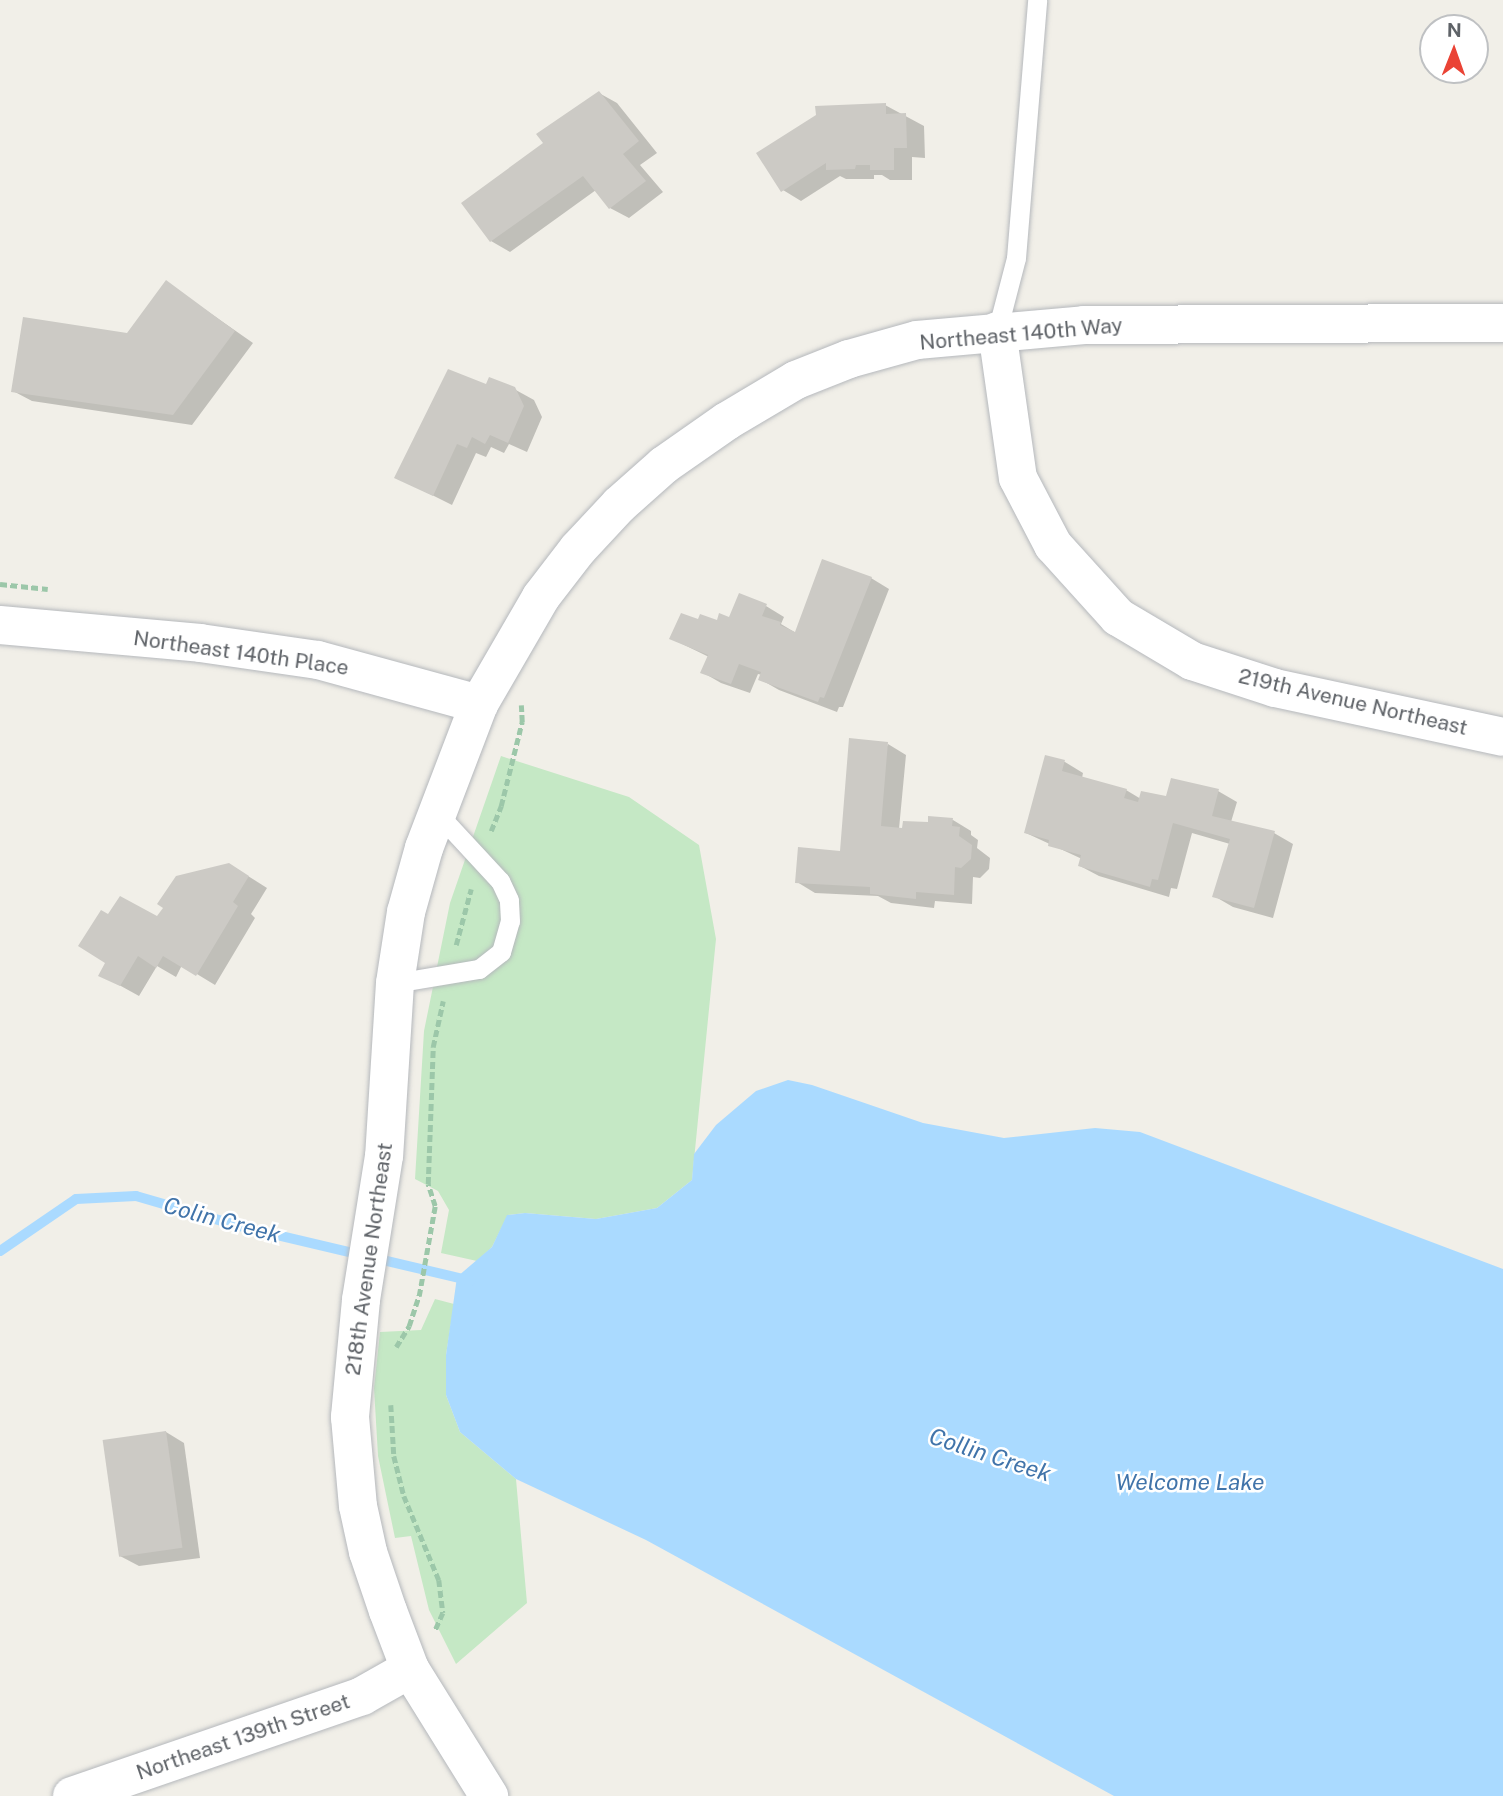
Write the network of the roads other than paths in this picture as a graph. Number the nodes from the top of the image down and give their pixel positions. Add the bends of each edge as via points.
1 (1037, 0) edge
2 (1503, 323) edge
3 (997, 331) junction
4 (0, 625) edge
5 (487, 688) junction
6 (1503, 737) edge
7 (436, 812) junction
8 (395, 982) junction
9 (410, 1669) junction
10 (72, 1796) edge
11 (489, 1796) edge

1 - 3 lane via 1016,258
2 - 3 street, Northeast 140th Way via 1097,325
3 - 5 street, Northeast 140th Way via 917,340 796,380 664,465 578,549 541,597
3 - 6 street, 219th Avenue Northeast via 1018,478 1054,545 1118,617 1192,661 1275,688
4 - 5 street, Northeast 140th Place via 200,643
5 - 7 street, 218th Avenue Northeast
7 - 8 street, 218th Avenue Northeast via 406,912
7 - 8 lane via 499,881 509,900 510,920 501,952 479,970
8 - 9 street, 218th Avenue Northeast via 384,1156 352,1367 353,1465 368,1552
9 - 10 street, Northeast 139th Street via 362,1696
9 - 11 street, 218th Avenue Northeast

